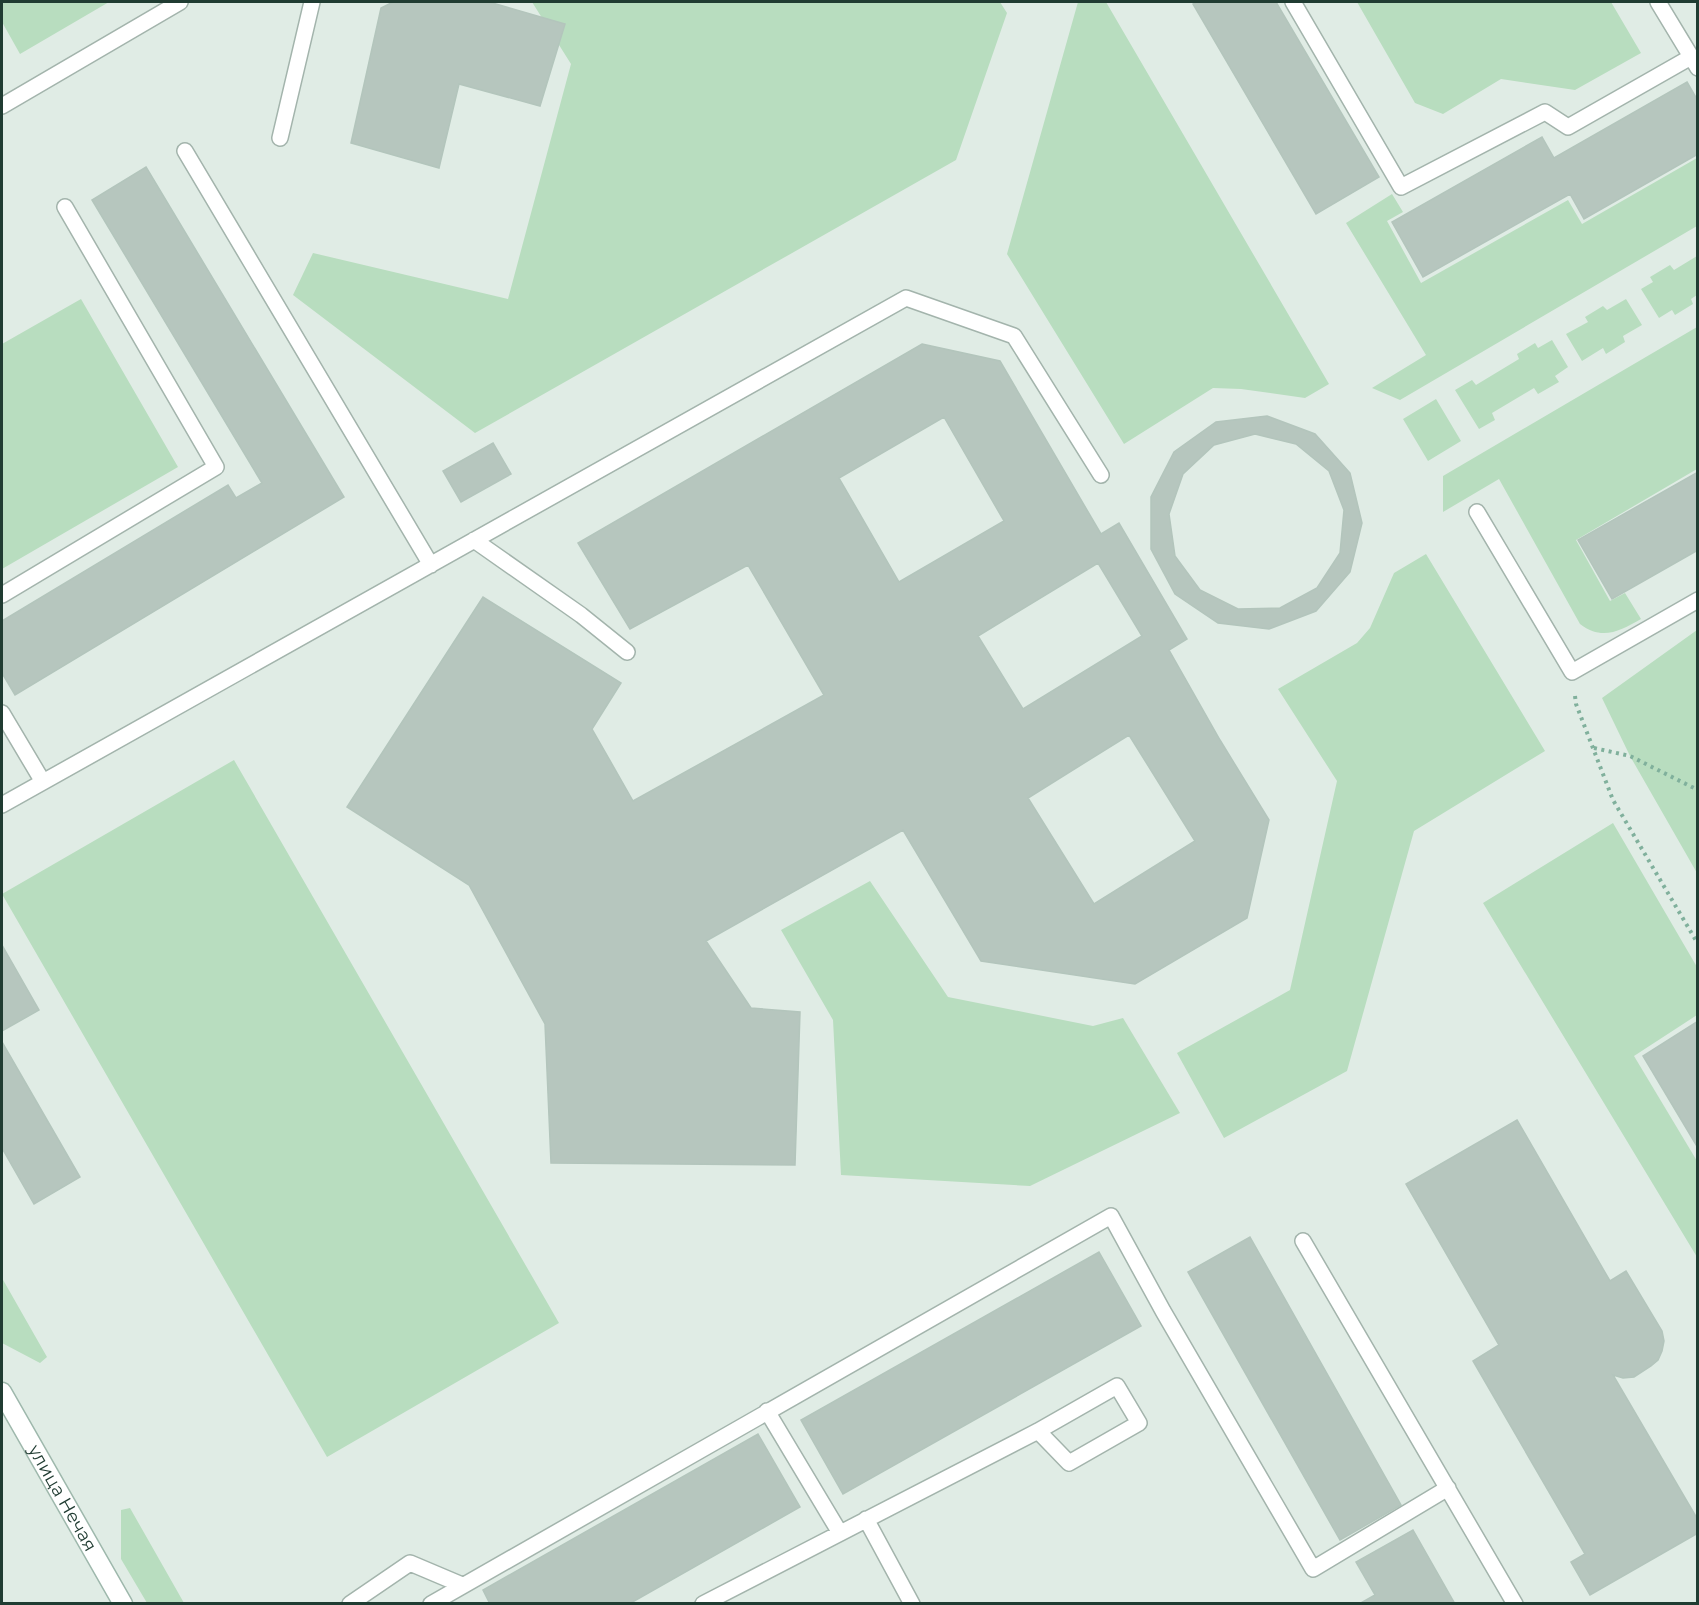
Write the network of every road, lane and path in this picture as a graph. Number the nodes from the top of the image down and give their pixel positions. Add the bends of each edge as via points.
1 (312, 2) edge
2 (1293, 2) edge
3 (1658, 2) edge
4 (175, 3) edge
5 (1694, 62) edge
6 (2, 106) edge
7 (280, 138) dead end
8 (185, 151) dead end
9 (65, 207) dead end
10 (1101, 475) dead end
11 (1477, 512) dead end
12 (474, 540) junction
13 (431, 565) junction
14 (2, 595) edge
15 (1698, 600) edge
16 (627, 652) dead end
17 (1572, 672) junction
18 (2, 713) edge
19 (1593, 748) junction
20 (43, 782) junction
21 (1698, 790) edge
22 (2, 805) edge
23 (1698, 944) edge
24 (1303, 1241) dead end
25 (2, 1392) edge
26 (767, 1411) junction
27 (1038, 1431) junction
28 (1448, 1488) junction
29 (866, 1519) junction
30 (840, 1533) junction
31 (462, 1585) junction
32 (123, 1604) edge
33 (350, 1604) edge
34 (431, 1604) edge
35 (703, 1604) edge
36 (912, 1604) edge
37 (1515, 1604) edge

1 - 7 lane
2 - 5 lane via 1401,187 1545,112 1568,127
3 - 5 lane
4 - 6 lane
8 - 13 lane
9 - 14 lane via 216,467
10 - 12 lane via 1014,336 906,298
11 - 17 lane
12 - 13 lane
12 - 16 lane
13 - 20 lane
15 - 17 lane
17 - 19 path via 1576,704
18 - 20 lane
19 - 21 path via 1630,756
19 - 23 path via 1613,800
20 - 22 lane
24 - 28 lane
25 - 32 street, улица Нечая
26 - 28 lane via 1111,1216 1313,1569
26 - 30 lane
26 - 31 lane
27 - 27 lane via 1117,1386 1139,1423 1069,1462
27 - 29 lane
28 - 37 lane
29 - 30 lane
29 - 36 lane
30 - 35 lane
31 - 33 lane via 410,1563
31 - 34 lane

